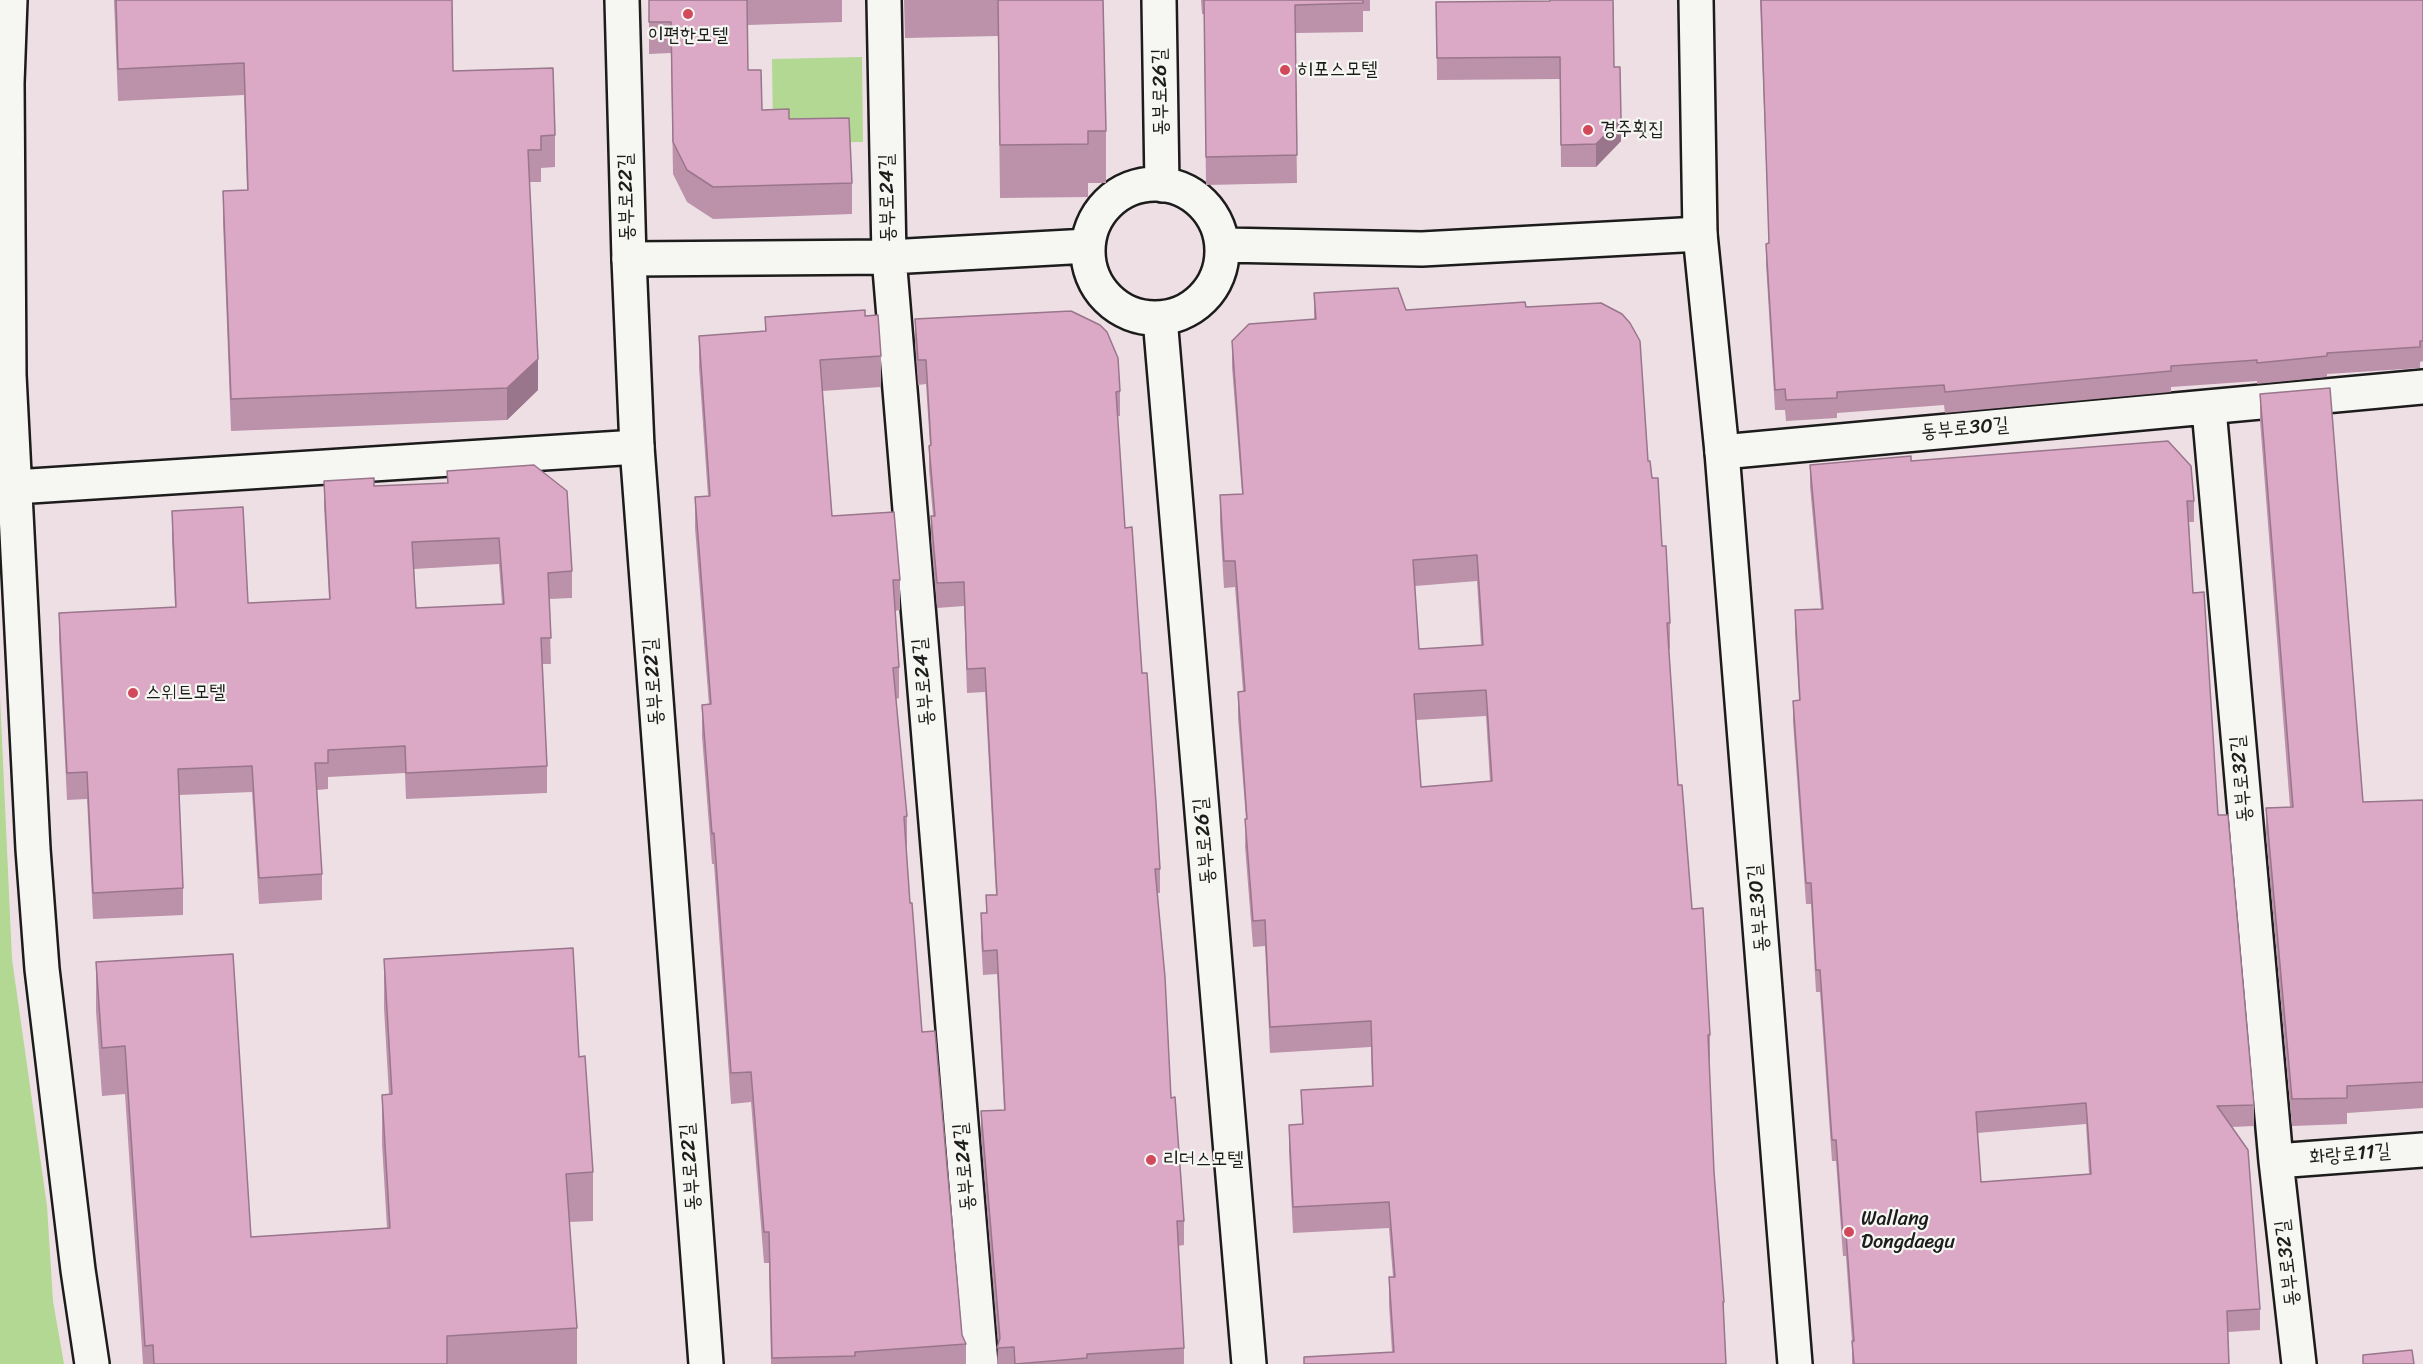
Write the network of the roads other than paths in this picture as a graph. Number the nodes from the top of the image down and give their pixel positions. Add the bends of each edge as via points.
1 (10, 0) edge
2 (622, 0) edge
3 (884, 0) edge
4 (1159, 0) edge
5 (1696, 0) edge
6 (1162, 184) junction
7 (1700, 234) junction
8 (1223, 245) junction
9 (1088, 246) junction
10 (889, 257) junction
11 (629, 259) junction
12 (1160, 318) junction
13 (2423, 387) edge
14 (2209, 409) junction
15 (637, 447) junction
16 (1722, 452) junction
17 (15, 487) junction
18 (2423, 1149) edge
19 (2276, 1161) junction
20 (92, 1364) edge
21 (706, 1364) edge
22 (981, 1364) edge
23 (1250, 1364) edge
24 (1795, 1364) edge
25 (2299, 1364) edge

1 - 17 street via 9,375
2 - 11 street, 동부로22길
3 - 10 street, 동부로24길
4 - 6 street, 동부로26길
5 - 7 street, 동부로30길
6 - 8 street via 1184,190 1203,204 1216,222
6 - 9 street via 1120,194 1104,207 1093,225
7 - 8 street via 1422,249
7 - 16 street, 동부로30길
8 - 12 street via 1222,265 1202,300 1185,312
9 - 10 street
9 - 12 street via 1089,267 1096,285 1109,301 1126,312
10 - 11 street
10 - 22 street, 동부로24길
11 - 15 street, 동부로22길
12 - 23 street, 동부로26길
13 - 14 street
14 - 16 street, 동부로30길
14 - 19 street, 동부로32길
15 - 17 street
15 - 21 street, 동부로22길
16 - 24 street, 동부로30길
17 - 20 street via 42,969
18 - 19 street, 화랑로11길
19 - 25 street, 동부로32길

